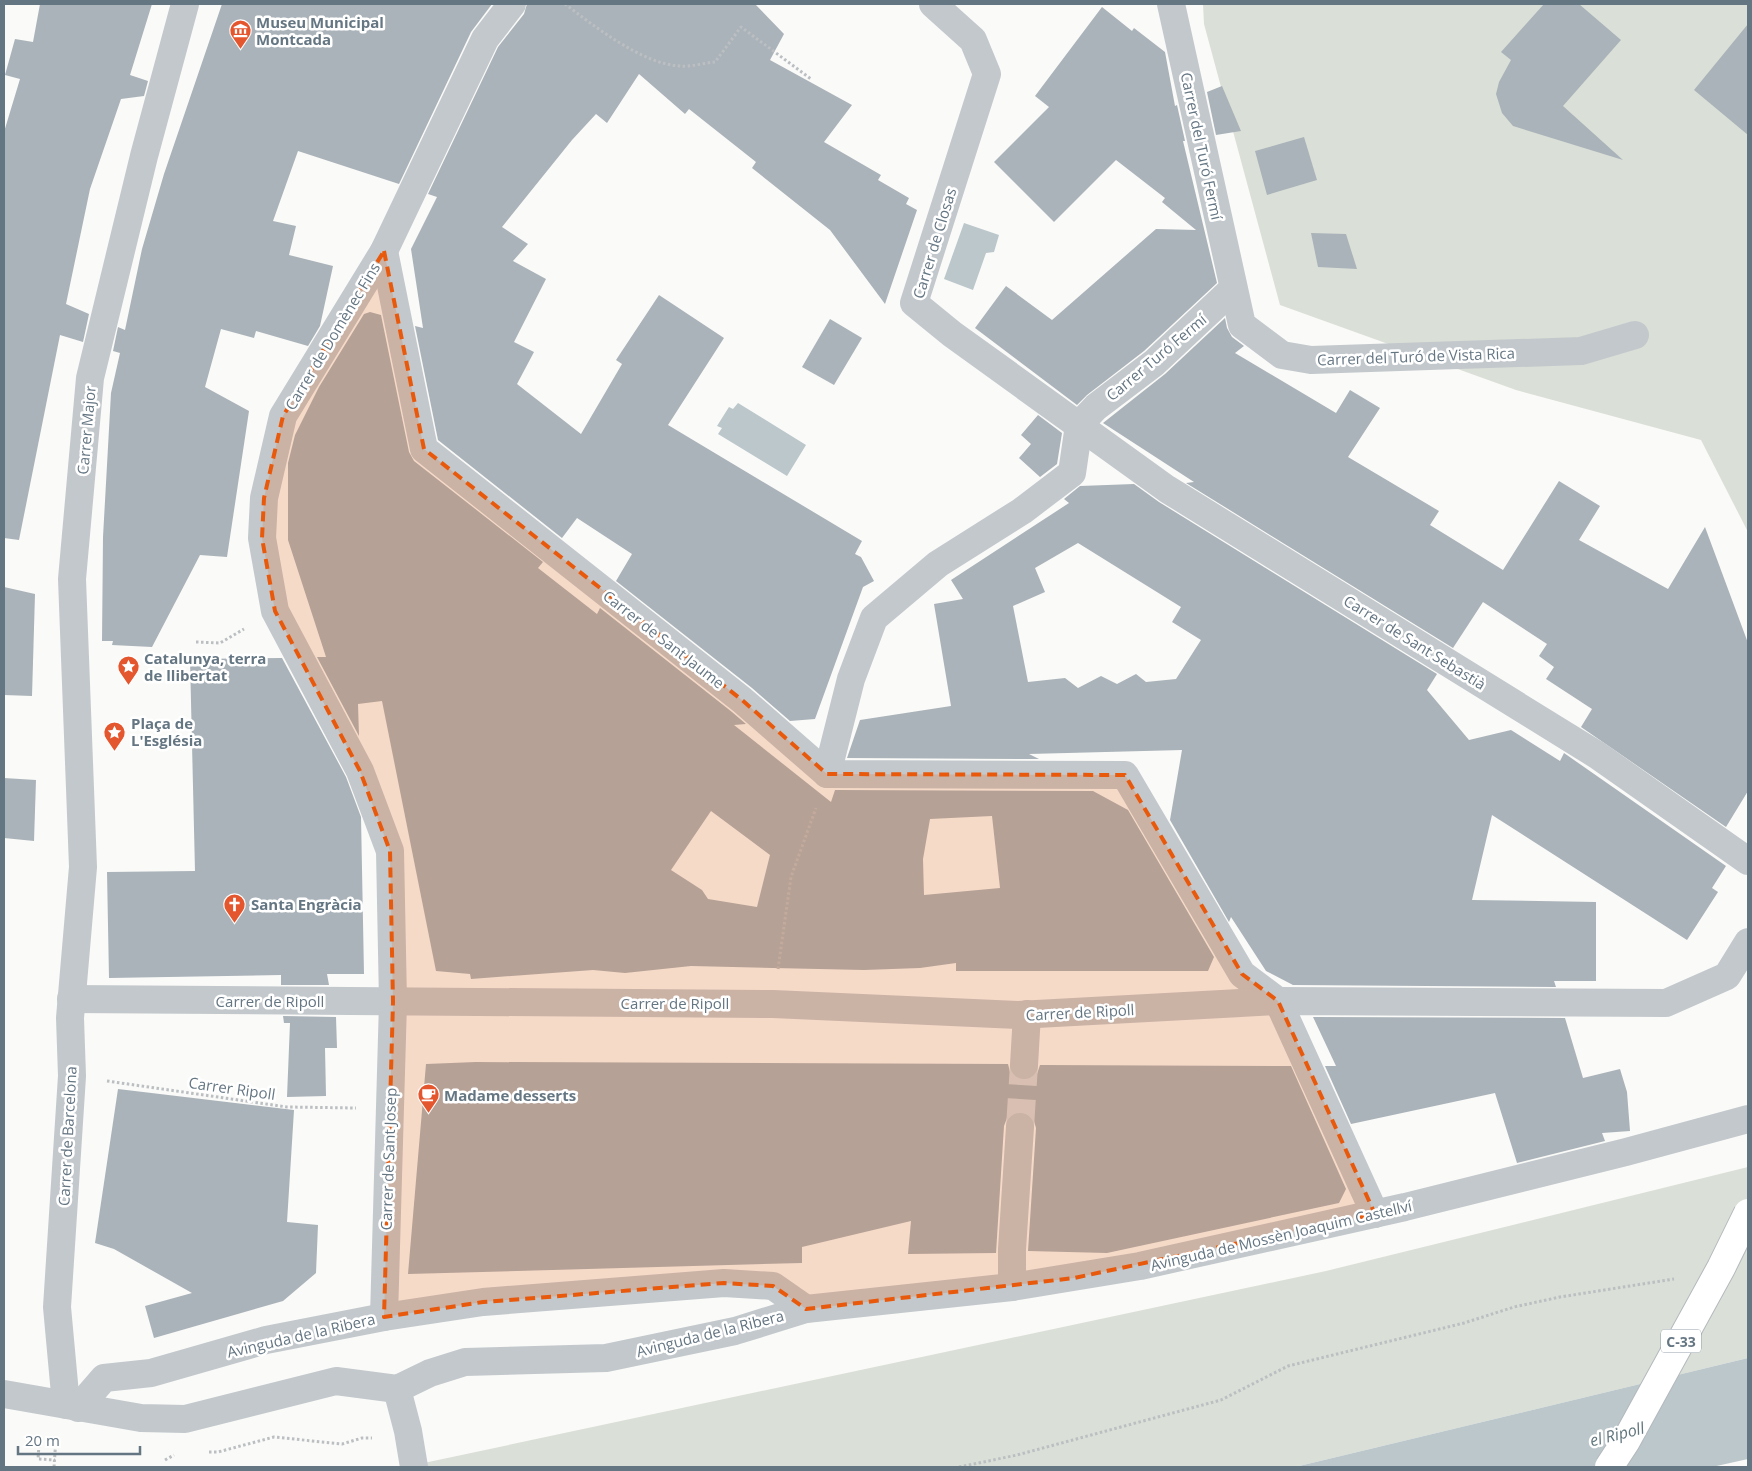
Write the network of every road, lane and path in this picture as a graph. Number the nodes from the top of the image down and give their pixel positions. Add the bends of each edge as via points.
1 (186, 4) edge
2 (512, 4) edge
3 (565, 4) edge
4 (932, 4) edge
5 (1171, 4) edge
6 (812, 79) dead end
7 (384, 251) junction
8 (1233, 289) junction
9 (1635, 335) dead end
10 (1079, 426) junction
11 (275, 611) junction
12 (196, 642) dead end
13 (828, 774) junction
14 (1748, 862) edge
15 (83, 867) joint
16 (1748, 942) edge
17 (71, 999) junction
18 (1278, 1001) junction
19 (393, 1002) junction
20 (773, 1004) junction
21 (1027, 1014) junction
22 (1024, 1065) tunnel mouth
23 (72, 1076) junction
24 (389, 1108) junction
25 (1748, 1119) edge
26 (1020, 1127) tunnel mouth
27 (1748, 1213) edge
28 (1376, 1214) junction
29 (1682, 1278) dead end
30 (1012, 1287) junction
31 (806, 1309) junction
32 (384, 1317) junction
33 (397, 1390) junction
34 (4, 1394) edge
35 (72, 1407) junction
36 (372, 1438) dead end
37 (39, 1445) dead end
38 (56, 1445) dead end
39 (200, 1451) dead end
40 (54, 1460) junction
41 (413, 1464) edge
42 (54, 1467) edge
43 (958, 1467) edge
44 (1610, 1467) edge

1 - 15 street, Carrer Major via 144,156 90,378 72,579
2 - 7 street, Carrer de Domènec Fins via 485,39
3 - 6 path via 601,32 645,56 679,66 715,62 741,28
4 - 10 street, Carrer de Closas via 973,40 987,74 914,303
5 - 8 street, Carrer del Turó Fermí
7 - 11 street, Carrer de Domènec Fins via 283,416 264,498 262,538
7 - 13 street, Carrer de Sant Jaume via 424,449 742,700
8 - 9 street, Carrer del Turó de Vista Rica via 1242,325 1282,355 1311,360 1581,351
8 - 10 street, Carrer Turó Fermí via 1154,362 1096,407
10 - 13 street via 1072,473 1022,511 938,564 874,618 851,679
10 - 14 street, Carrer de Sant Sebastià via 1167,489 1597,755
11 - 12 path via 220,642
11 - 19 street, Carrer de Domènec Fins via 360,770 390,851
13 - 18 street via 1125,775 1242,974
13 - 20 path via 791,877
15 - 17 street, Carrer de Barcelona
16 - 18 street via 1727,976 1666,1003
17 - 19 street, Carrer de Ripoll
17 - 23 street, Carrer de Barcelona
18 - 21 street, Carrer de Ripoll
18 - 28 street
19 - 20 street, Carrer de Ripoll
19 - 24 street, Carrer de Sant Josep
20 - 21 street, Carrer de Ripoll
21 - 22 street
23 - 24 path, Carrer Ripoll via 287,1108
23 - 35 street, Carrer de Barcelona via 57,1307
24 - 32 street, Carrer de Sant Josep
25 - 28 street, Avinguda de Mossèn Joaquim Castellví
26 - 30 street
27 - 44 highway, C-33, bridge
28 - 30 street, Avinguda de Mossèn Joaquim Castellví via 1140,1266
29 - 43 path via 1514,1307 1464,1324 1288,1366 1221,1400 1017,1455
30 - 31 street, Avinguda de Mossèn Joaquim Castellví
31 - 32 street, Avinguda de la Ribera via 773,1286 724,1283 483,1302
31 - 33 street, Avinguda de la Ribera via 735,1330 606,1358 465,1362 430,1373
32 - 35 street, Avinguda de la Ribera via 266,1340 151,1373 104,1378
33 - 35 street via 336,1382 185,1419 141,1418
33 - 41 street
34 - 35 street
36 - 39 path via 342,1444 274,1437 218,1452
37 - 40 path via 38,1459
38 - 40 path
40 - 42 path

